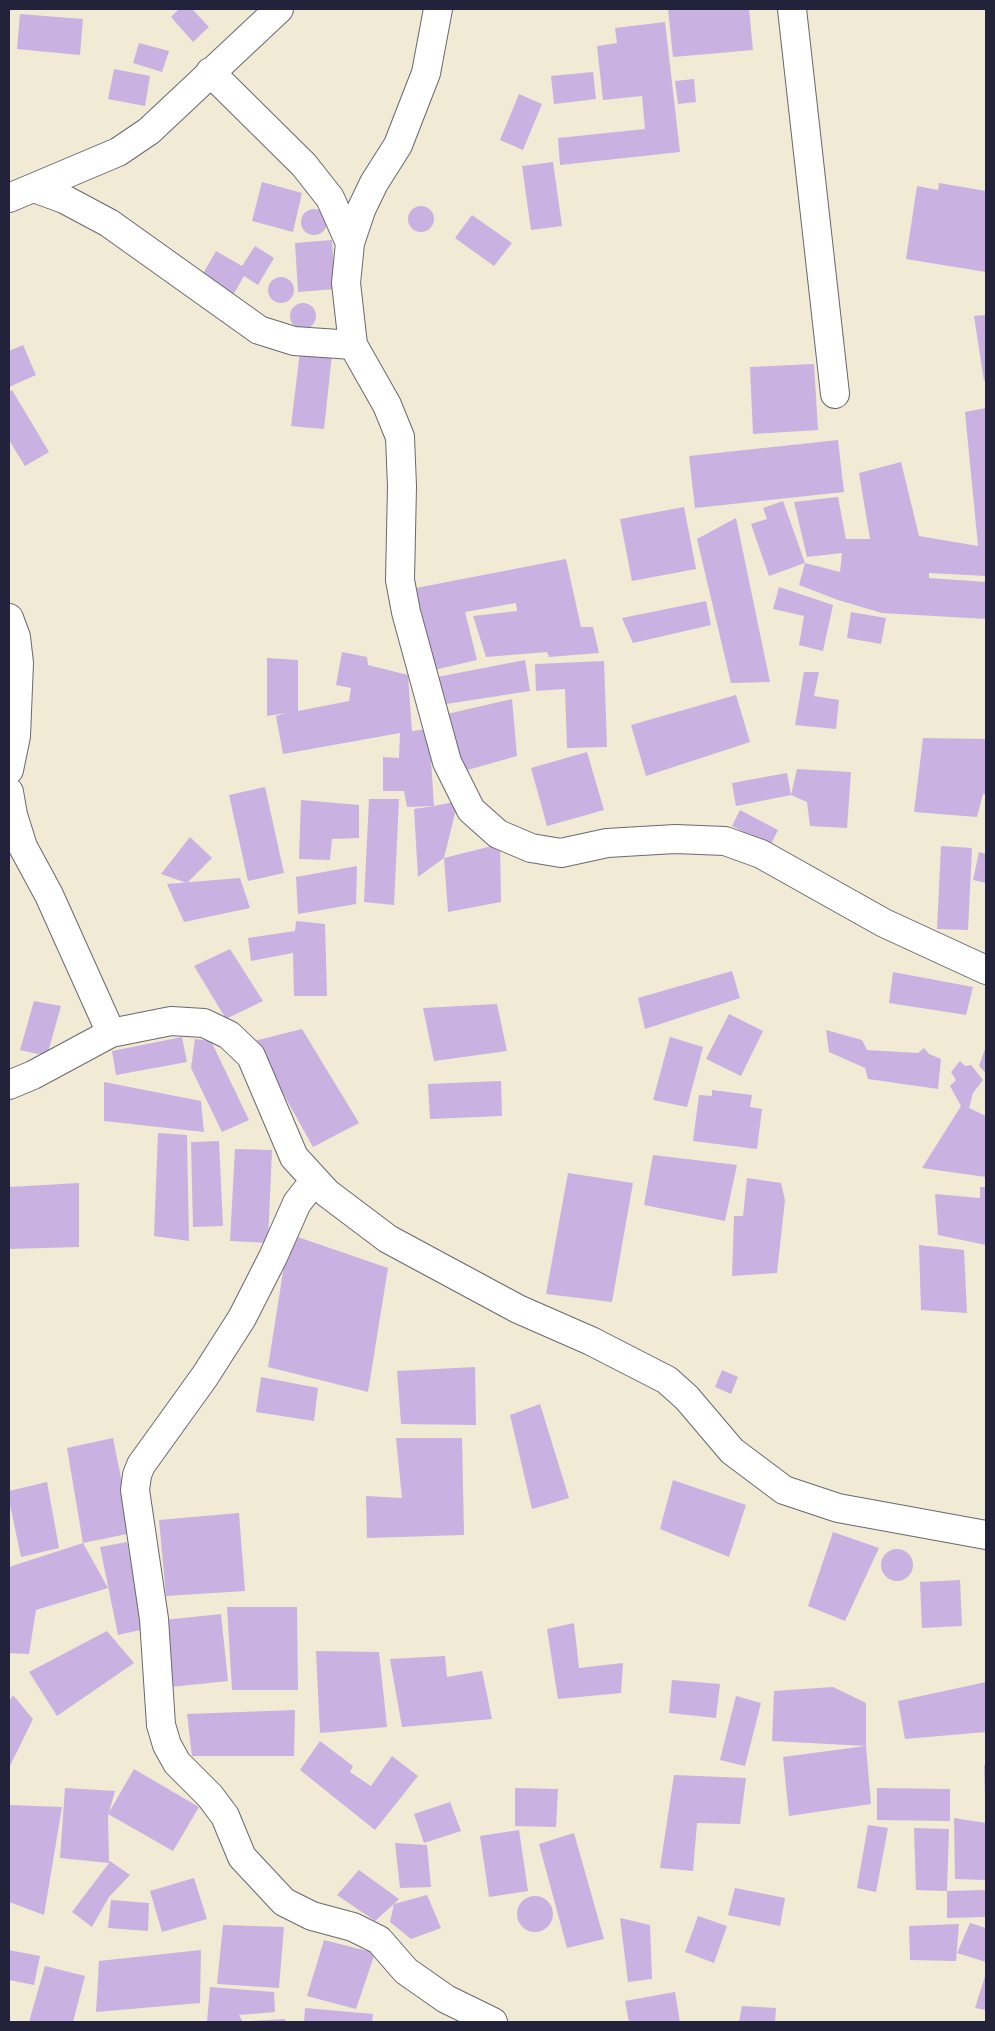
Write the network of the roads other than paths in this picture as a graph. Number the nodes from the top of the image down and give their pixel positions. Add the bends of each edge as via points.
1 (279, 9) edge
2 (438, 9) edge
3 (792, 9) edge
4 (210, 72) junction
5 (34, 188) junction
6 (9, 198) edge
7 (350, 243) junction
8 (353, 345) junction
9 (835, 394) dead end
10 (9, 618) edge
11 (9, 770) edge
12 (9, 792) edge
13 (16, 851) edge
14 (986, 970) edge
15 (111, 1032) junction
16 (9, 1085) edge
17 (315, 1180) junction
18 (986, 1535) edge
19 (493, 2022) edge

1 - 4 street
2 - 7 street via 426,73 398,145 374,183
3 - 9 street
4 - 5 street via 149,131 118,152
4 - 7 street via 304,165 330,198
5 - 6 street
5 - 8 street via 64,199 109,223 259,330 294,341
7 - 8 street via 346,283
8 - 14 street via 388,406 400,437 400,580 406,612 447,762 471,810 498,834 530,848 561,853 607,843 675,839 725,841 762,854 884,923
10 - 11 street via 16,637 19,663 16,736
12 - 13 street
13 - 15 street via 48,895
15 - 16 street
15 - 17 street via 171,1021 204,1023 229,1035 251,1056 294,1157
17 - 18 street via 328,1194 388,1239 518,1309 591,1341 667,1380 732,1451 784,1490 838,1508
17 - 19 street via 296,1203 242,1318 137,1475 135,1490 154,1619 161,1725 166,1745 177,1763 210,1796 224,1816 242,1858 284,1902 312,1916 353,1927 379,1940 406,1971 446,1999

